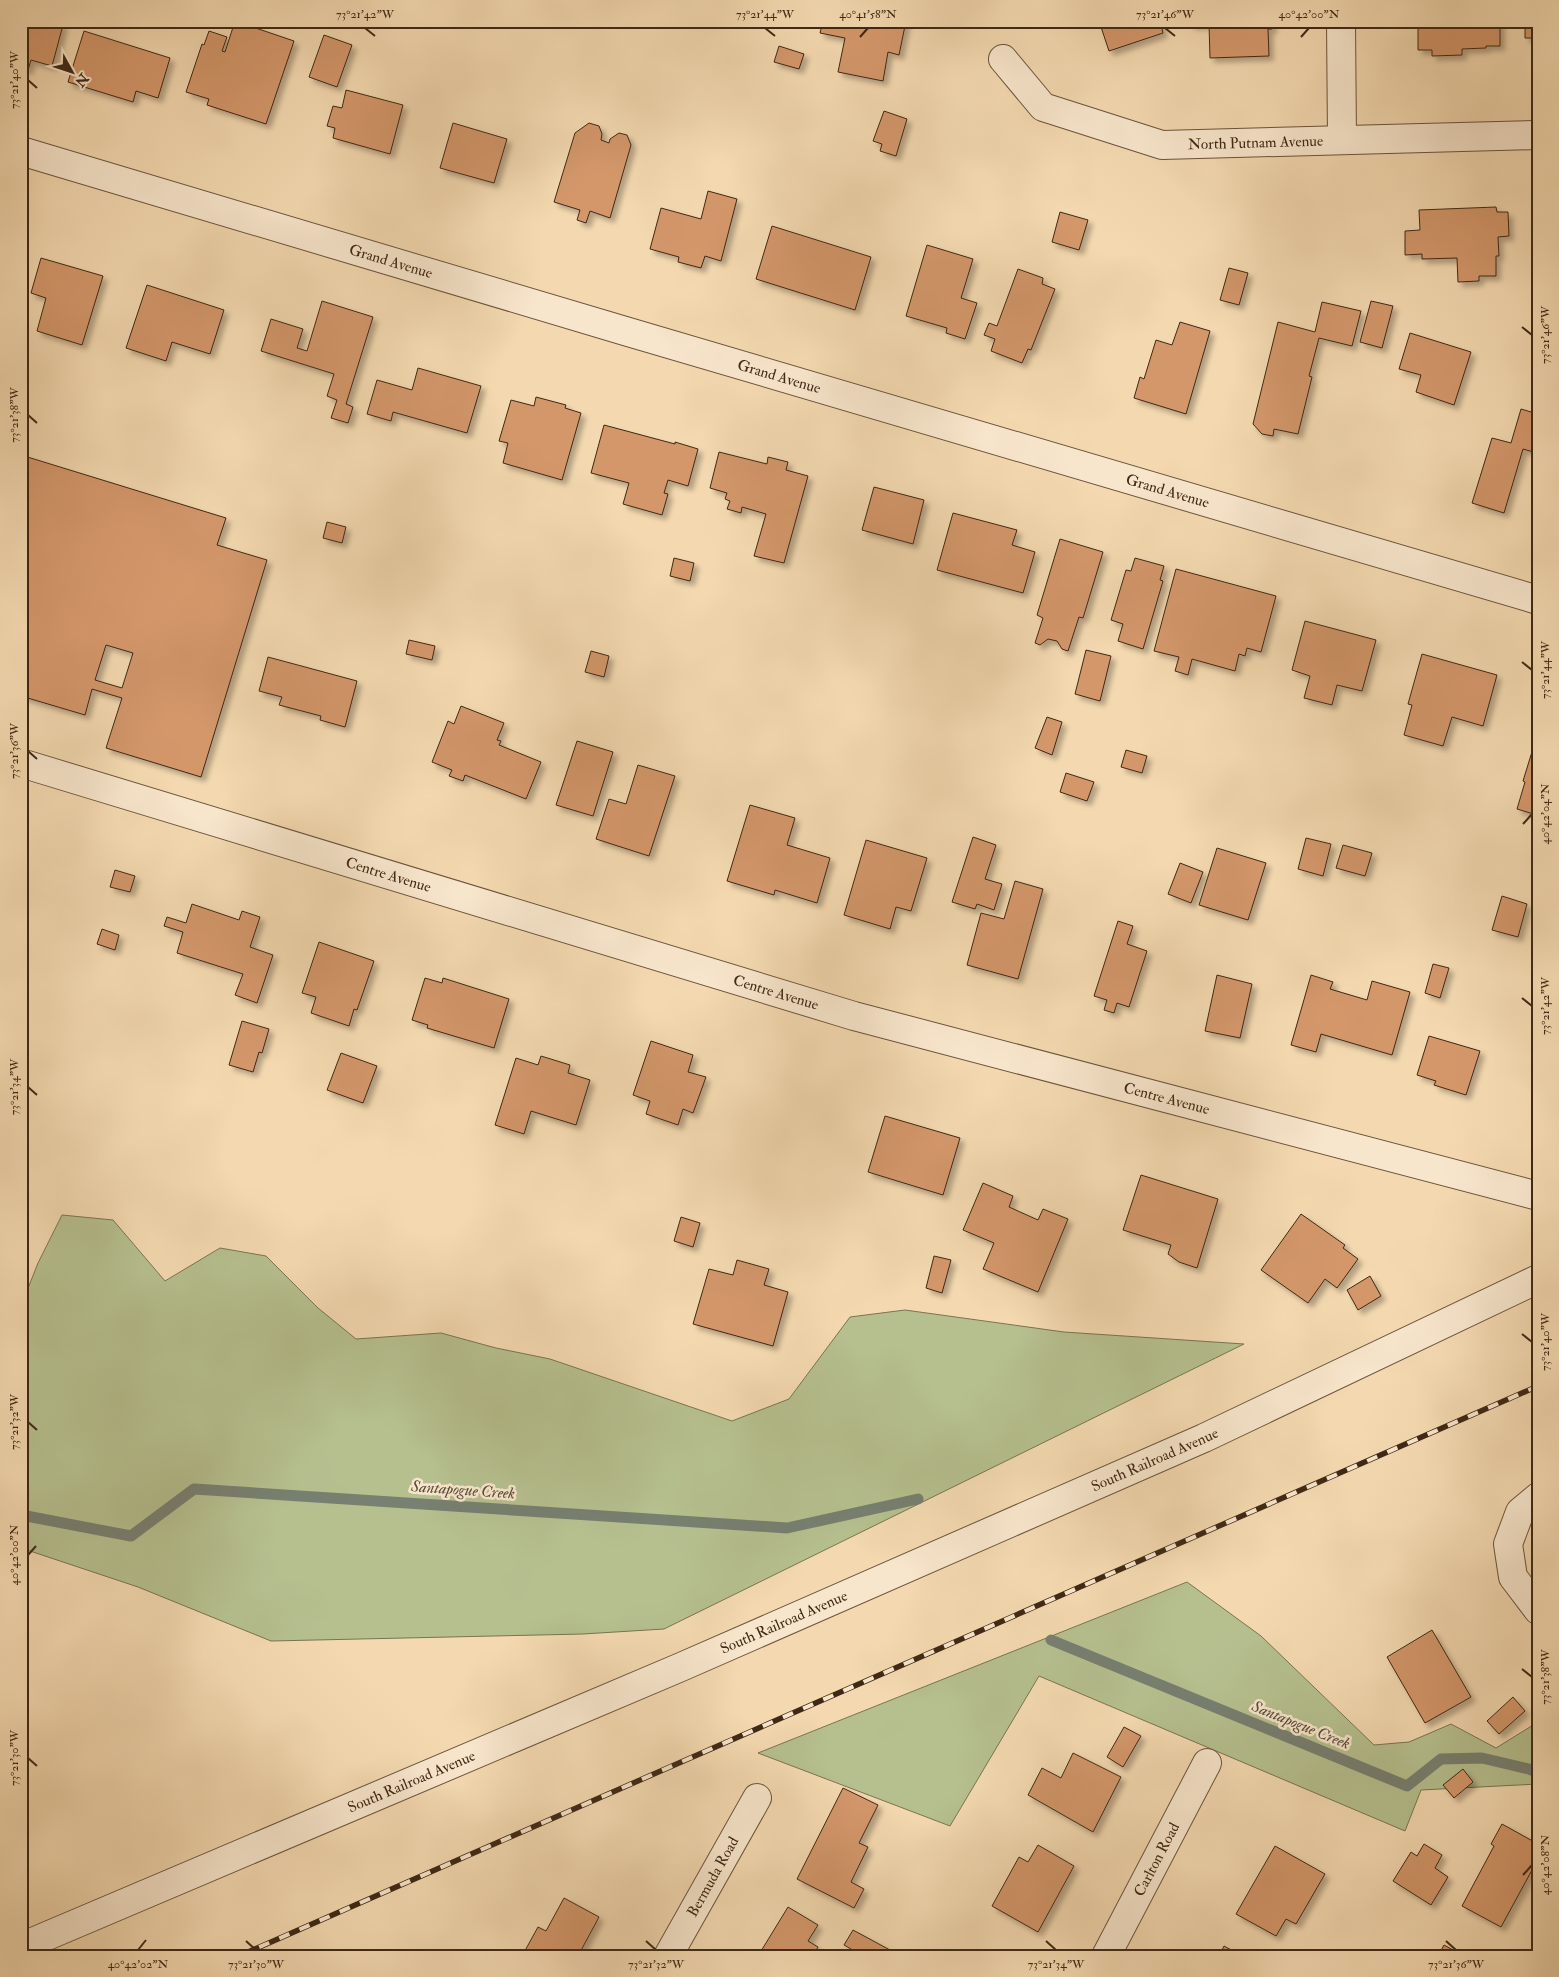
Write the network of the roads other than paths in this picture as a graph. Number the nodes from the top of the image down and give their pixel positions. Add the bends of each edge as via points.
1 (1341, 21) edge
2 (1003, 59) dead end
3 (1538, 135) edge
4 (1342, 140) junction
5 (21, 151) edge
6 (1538, 600) edge
7 (21, 763) edge
8 (1538, 1196) edge
9 (1538, 1279) edge
10 (1529, 1504) edge
11 (1538, 1610) edge
12 (1207, 1763) dead end
13 (758, 1798) dead end
14 (21, 1947) edge
15 (668, 1956) edge
16 (1106, 1956) edge

1 - 4 street
2 - 4 street, North Putnam Avenue via 1043,107 1162,145
3 - 4 street, North Putnam Avenue
5 - 6 street, Grand Avenue
7 - 8 street, Centre Avenue via 854,1016
9 - 14 street, South Railroad Avenue via 1204,1438 672,1671
10 - 11 street via 1508,1544 1513,1577
12 - 16 street, Carlton Road
13 - 15 street, Bermuda Road

